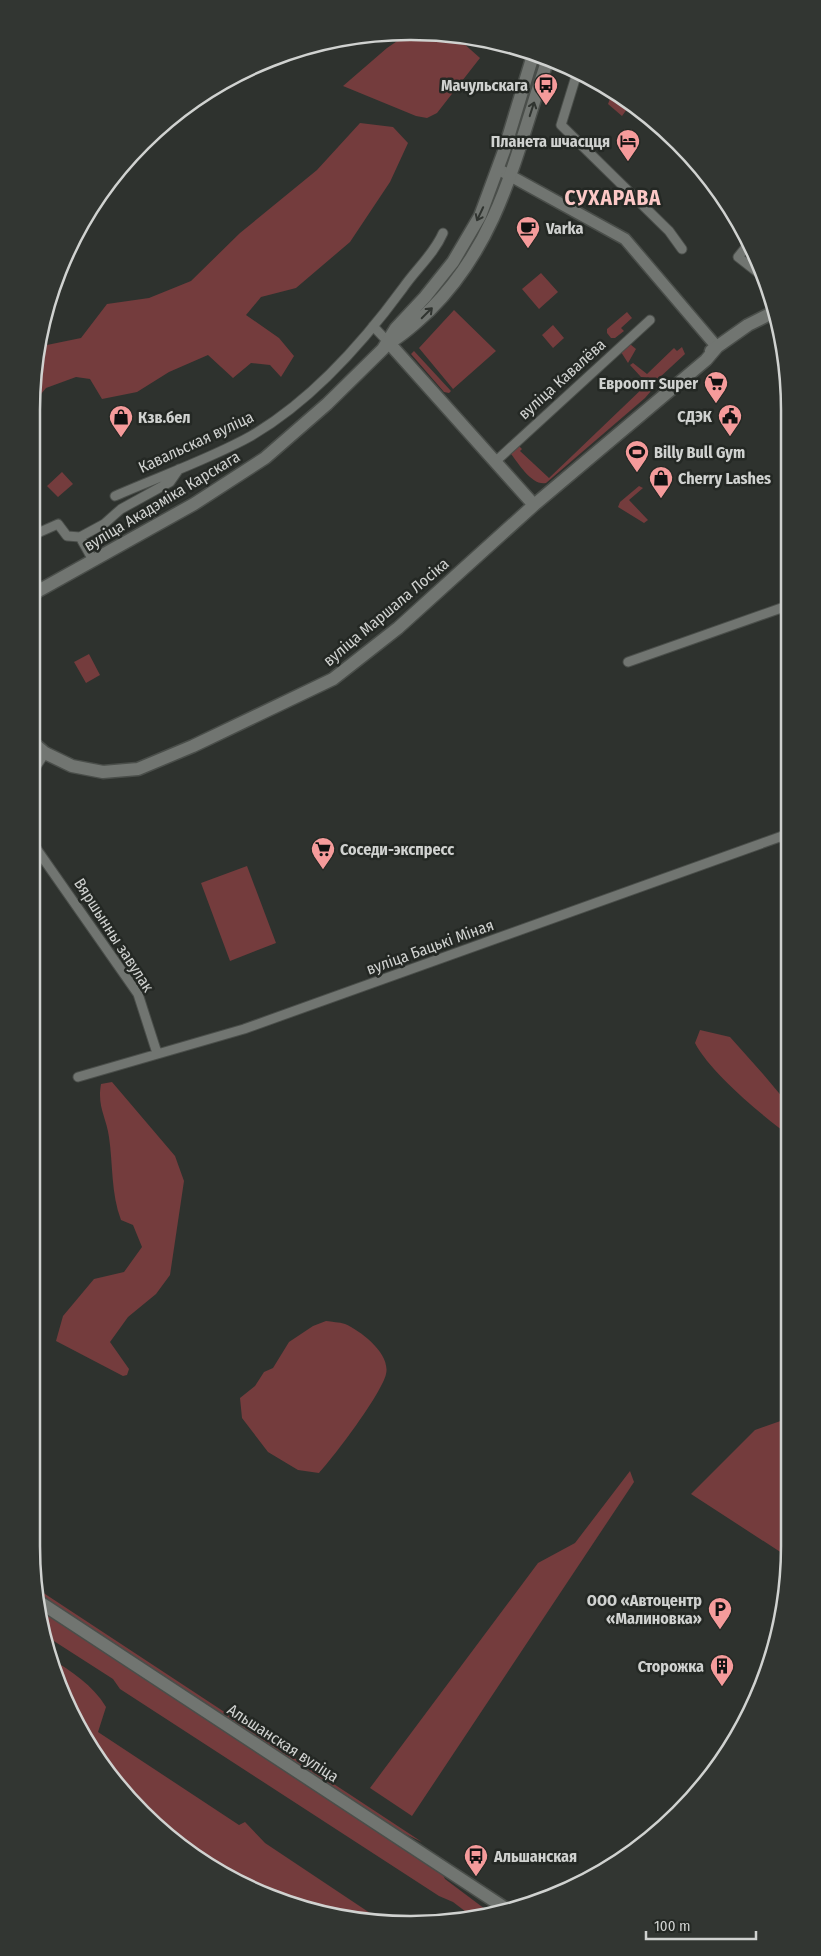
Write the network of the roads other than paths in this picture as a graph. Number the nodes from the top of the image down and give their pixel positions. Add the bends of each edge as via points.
1 (532, 61) edge
2 (545, 66) edge
3 (575, 79) edge
4 (504, 172) junction
5 (442, 232) dead end
6 (682, 249) dead end
7 (744, 249) edge
8 (753, 269) edge
9 (768, 315) edge
10 (650, 320) dead end
11 (373, 326) junction
12 (389, 343) junction
13 (717, 347) junction
14 (496, 461) junction
15 (179, 469) junction
16 (114, 496) dead end
17 (534, 505) junction
18 (40, 532) edge
19 (80, 537) junction
20 (93, 560) junction
21 (40, 590) edge
22 (781, 608) edge
23 (628, 662) dead end
24 (40, 748) edge
25 (46, 753) junction
26 (40, 761) edge
27 (781, 837) edge
28 (40, 854) edge
29 (157, 1053) junction
30 (78, 1077) dead end
31 (45, 1606) edge
32 (500, 1905) edge

1 - 4 main road, вуліца Акадэміка Карскага
4 -> 2 main road, вуліца Акадэміка Карскага
3 - 6 street via 561,125 669,231
4 - 12 main road, вуліца Акадэміка Карскага via 460,251 425,298 396,328
4 - 13 street via 624,239
5 - 11 street, Кавальская вуліца via 430,254
7 - 8 street via 738,257
9 - 13 main road, вуліца Маршала Лосіка
10 - 14 street, вуліца Кавалёва
11 - 12 street
11 - 15 street, Кавальская вуліца via 340,362 288,409 250,436
12 - 14 main road
12 - 20 main road, вуліца Акадэміка Карскага via 327,404 265,458 194,504
13 - 17 main road, вуліца Маршала Лосіка via 627,421 619,432
14 - 17 main road
15 - 16 street, Кавальская вуліца
15 - 19 street via 170,482 121,509 104,524
17 - 25 main road, вуліца Маршала Лосіка via 385,639 322,685 138,769 112,772 84,770
18 - 19 street via 58,524 68,536
19 - 20 street
20 - 21 main road, вуліца Акадэміка Карскага
22 - 23 street
24 - 25 main road, вуліца Маршала Лосіка
25 - 26 street
27 - 29 street, вуліца Бацькі Міная via 244,1029
28 - 29 street, Вяршынны завулак via 138,994
29 - 30 street, вуліца Бацькі Міная
31 - 32 main road, Альшанская вуліца

